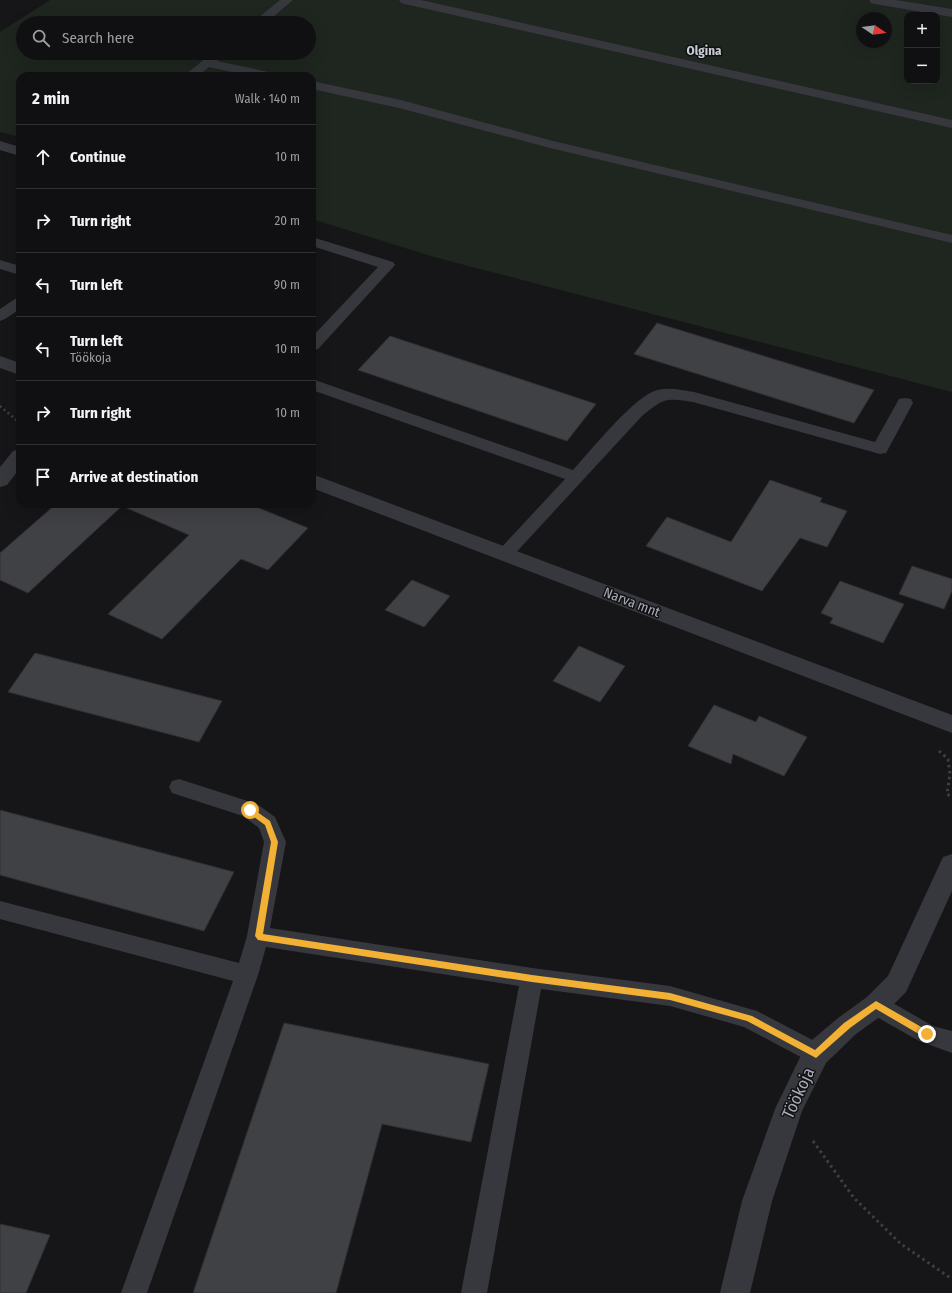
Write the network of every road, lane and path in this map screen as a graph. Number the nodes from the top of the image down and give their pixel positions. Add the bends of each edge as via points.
1 (287, 0) edge
2 (405, 0) edge
3 (875, 0) edge
4 (952, 13) edge
5 (267, 16) edge
6 (212, 60) edge
7 (208, 63) junction
8 (196, 72) edge
9 (250, 72) edge
10 (316, 86) edge
11 (952, 124) edge
12 (0, 146) edge
13 (16, 151) edge
14 (952, 239) edge
15 (316, 242) edge
16 (0, 264) edge
17 (16, 270) edge
18 (16, 305) edge
19 (0, 316) edge
20 (316, 342) edge
21 (0, 362) edge
22 (16, 368) edge
23 (316, 385) edge
24 (905, 403) dead end
25 (0, 406) edge
26 (16, 420) edge
27 (16, 460) edge
28 (577, 477) junction
29 (0, 480) edge
30 (316, 483) edge
31 (505, 554) junction
32 (952, 724) edge
33 (179, 788) dead end
34 (952, 864) edge
35 (0, 910) edge
36 (258, 936) junction
37 (247, 975) junction
38 (532, 978) junction
39 (876, 1005) junction
40 (952, 1042) edge
41 (816, 1054) junction
42 (789, 1109) junction
43 (952, 1279) edge
44 (134, 1293) edge
45 (474, 1293) edge
46 (735, 1293) edge

1 - 5 lane
2 - 11 lane
3 - 4 lane
6 - 7 lane
7 - 8 lane
7 - 9 lane
10 - 14 lane via 401,104 550,144
12 - 13 lane
15 - 20 lane via 388,265
16 - 17 lane
18 - 19 lane
21 - 22 street
23 - 28 lane
24 - 28 lane via 880,449 694,397 673,394 657,396 636,412
25 - 26 path
27 - 29 street
28 - 31 lane
30 - 31 street, Narva mnt
31 - 32 street, Narva mnt
33 - 36 lane via 250,810 268,823 275,842
34 - 39 street, Töökoja via 897,984
35 - 37 lane
36 - 37 lane
36 - 38 lane
37 - 44 lane
38 - 41 lane via 678,998 749,1018
38 - 45 lane
39 - 40 lane via 927,1034
39 - 41 street, Töökoja via 847,1026
41 - 42 street, Töökoja
42 - 43 path via 854,1198 901,1244
42 - 46 street, Töökoja via 756,1201

